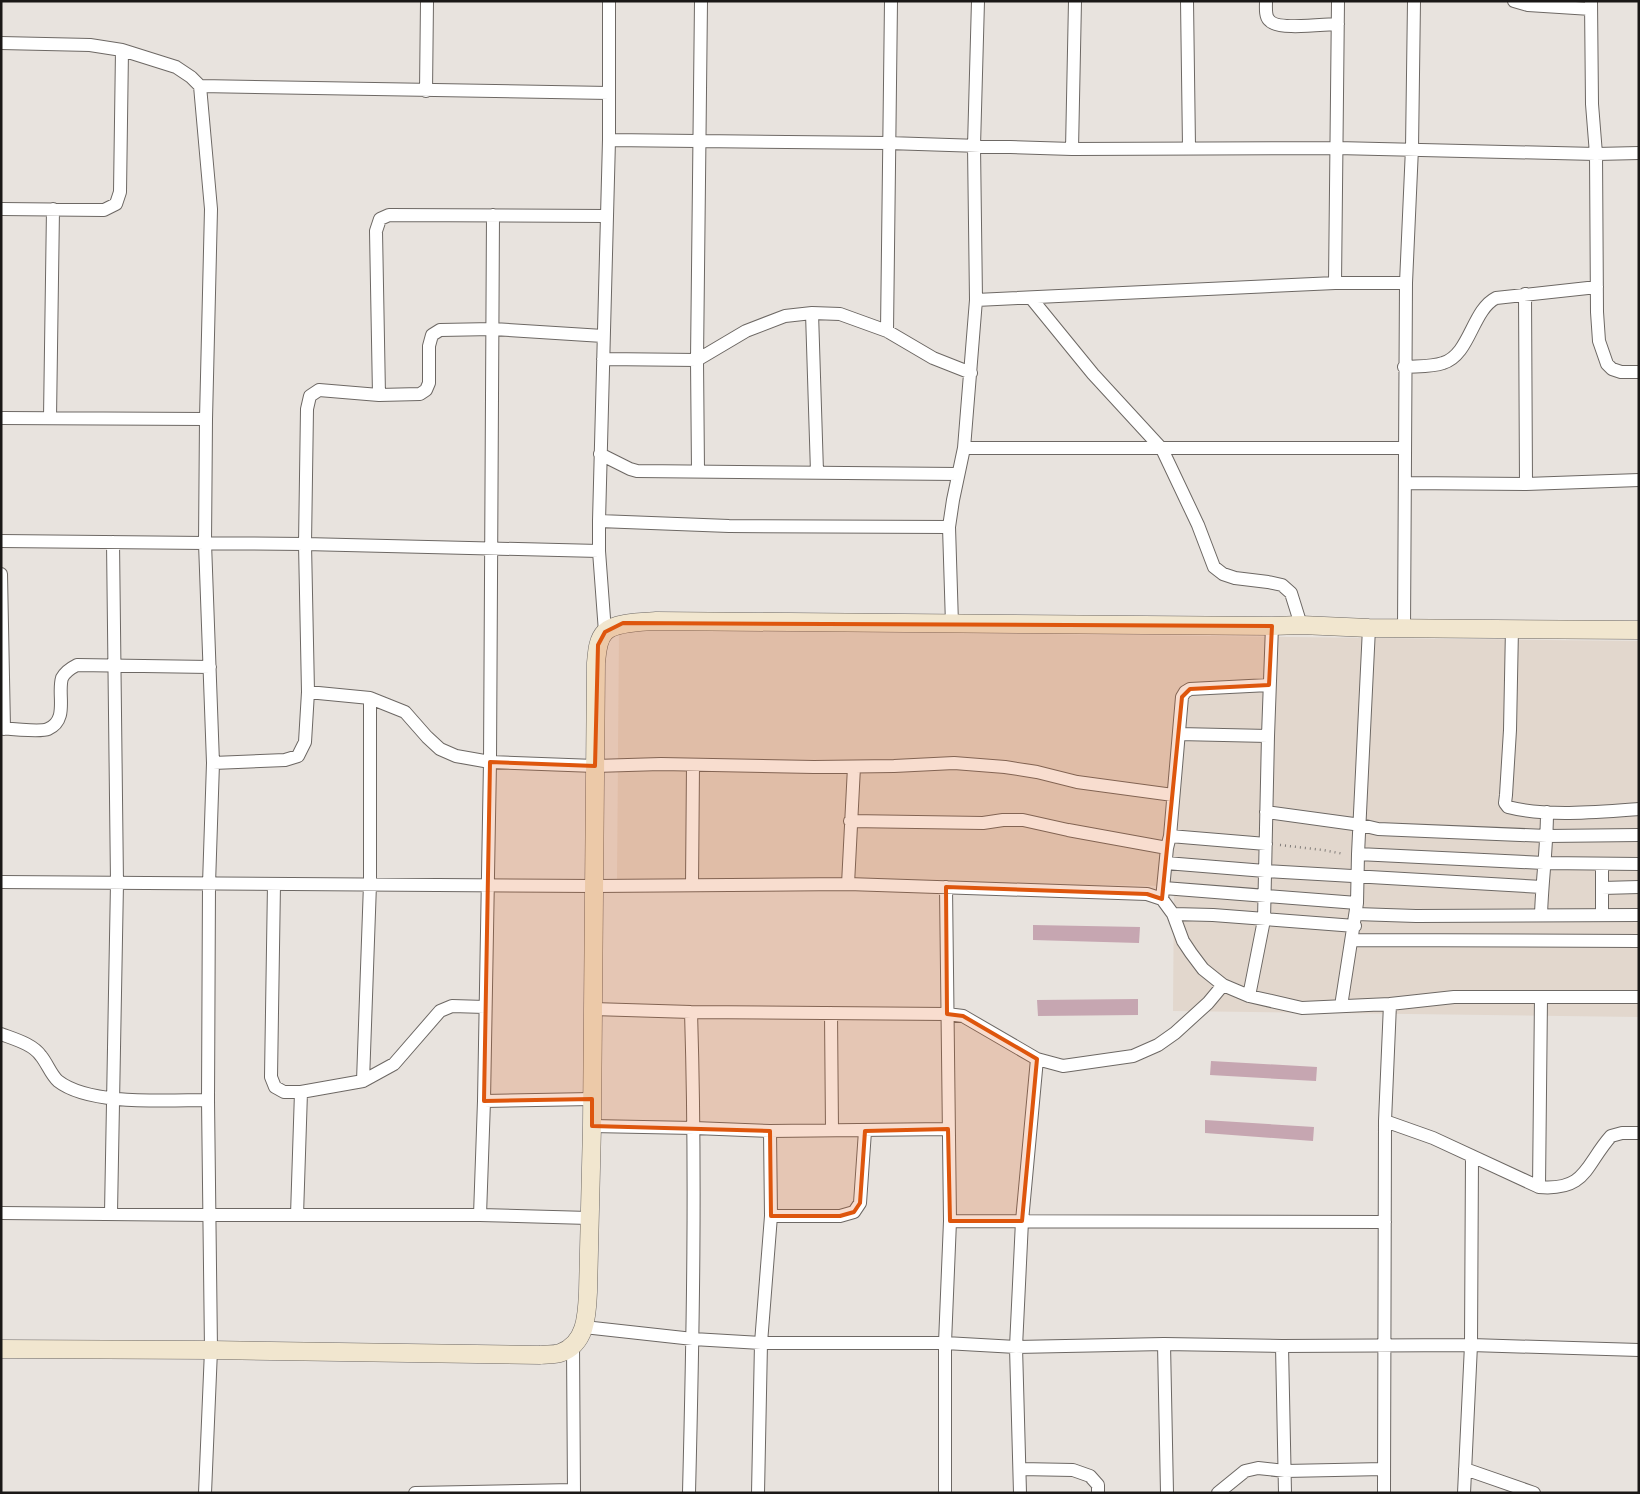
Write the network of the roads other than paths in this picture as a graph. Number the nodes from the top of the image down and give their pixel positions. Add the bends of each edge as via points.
1 (427, 1) edge
2 (610, 1) edge
3 (701, 1) edge
4 (891, 1) edge
5 (978, 1) edge
6 (1075, 1) edge
7 (1187, 1) edge
8 (1266, 1) edge
9 (1338, 1) edge
10 (1414, 1) edge
11 (1514, 1) edge
12 (1528, 3) edge
13 (1591, 5) edge
14 (1338, 24) junction
15 (1, 43) edge
16 (122, 50) junction
17 (200, 86) junction
18 (426, 90) junction
19 (609, 93) junction
20 (609, 140) junction
21 (699, 141) junction
22 (888, 143) junction
23 (974, 146) junction
24 (1190, 148) junction
25 (1337, 148) junction
26 (1412, 148) junction
27 (1072, 149) junction
28 (1639, 153) edge
29 (1596, 154) junction
30 (1, 209) edge
31 (53, 209) junction
32 (493, 215) junction
33 (606, 216) junction
34 (1336, 282) junction
35 (1406, 283) junction
36 (1597, 286) junction
37 (1525, 294) junction
38 (1031, 298) junction
39 (976, 300) junction
40 (812, 313) junction
41 (493, 329) junction
42 (887, 331) junction
43 (603, 336) junction
44 (602, 359) junction
45 (697, 360) junction
46 (1404, 367) junction
47 (1639, 372) edge
48 (971, 373) junction
49 (379, 395) junction
50 (1, 418) edge
51 (50, 418) junction
52 (206, 419) junction
53 (964, 448) junction
54 (1404, 448) junction
55 (1162, 449) junction
56 (600, 454) junction
57 (698, 471) junction
58 (816, 472) junction
59 (958, 474) junction
60 (1639, 480) edge
61 (1406, 483) junction
62 (1526, 484) junction
63 (599, 521) junction
64 (949, 527) junction
65 (1, 541) edge
66 (113, 542) junction
67 (205, 543) junction
68 (305, 544) junction
69 (491, 548) junction
70 (599, 551) junction
71 (1, 574) edge
72 (952, 624) junction
73 (1301, 625) junction
74 (1272, 626) junction
75 (1369, 628) junction
76 (1512, 628) junction
77 (1404, 629) junction
78 (1639, 630) edge
79 (605, 632) junction
80 (114, 666) junction
81 (210, 667) junction
82 (1269, 685) junction
83 (308, 692) junction
84 (370, 698) junction
85 (2, 728) edge
86 (1179, 734) junction
87 (1268, 736) junction
88 (490, 762) junction
89 (212, 763) junction
90 (693, 765) junction
91 (595, 766) junction
92 (854, 767) junction
93 (1173, 796) junction
94 (1639, 809) edge
95 (1266, 812) junction
96 (1547, 812) junction
97 (850, 821) junction
98 (1360, 825) junction
99 (1639, 835) edge
100 (1547, 836) junction
101 (1168, 842) junction
102 (1266, 844) junction
103 (1358, 854) junction
104 (1166, 863) junction
105 (1544, 863) junction
106 (1602, 864) junction
107 (1639, 864) edge
108 (1265, 871) junction
109 (1358, 876) junction
110 (1, 882) edge
111 (117, 883) junction
112 (209, 884) junction
113 (274, 884) junction
114 (370, 884) junction
115 (848, 884) junction
116 (692, 885) junction
117 (488, 886) junction
118 (594, 886) junction
119 (946, 887) junction
120 (1542, 887) junction
121 (1639, 887) edge
122 (1602, 888) junction
123 (1163, 894) junction
124 (1264, 894) junction
125 (1173, 914) junction
126 (1356, 914) junction
127 (1602, 914) junction
128 (1541, 915) junction
129 (1639, 915) edge
130 (1264, 920) junction
131 (1352, 940) junction
132 (1639, 941) edge
133 (1223, 985) junction
134 (1249, 996) junction
135 (1541, 997) junction
136 (1639, 997) edge
137 (1390, 1004) junction
138 (1341, 1006) junction
139 (485, 1007) junction
140 (593, 1009) junction
141 (690, 1012) junction
142 (831, 1013) junction
143 (947, 1014) junction
144 (1, 1034) edge
145 (1037, 1059) junction
146 (363, 1081) junction
147 (302, 1092) junction
148 (113, 1099) junction
149 (592, 1099) junction
150 (208, 1100) junction
151 (484, 1101) junction
152 (1385, 1121) junction
153 (592, 1126) junction
154 (694, 1128) junction
155 (948, 1129) junction
156 (832, 1130) junction
157 (770, 1131) junction
158 (865, 1131) junction
159 (1639, 1134) edge
160 (1472, 1156) junction
161 (1539, 1186) junction
162 (1, 1213) edge
163 (111, 1213) junction
164 (297, 1215) junction
165 (480, 1215) junction
166 (210, 1216) junction
167 (771, 1216) junction
168 (589, 1218) junction
169 (950, 1221) junction
170 (1022, 1221) junction
171 (1385, 1222) junction
172 (584, 1326) junction
173 (693, 1339) junction
174 (762, 1343) junction
175 (945, 1343) junction
176 (1164, 1344) junction
177 (1384, 1345) junction
178 (1471, 1345) junction
179 (573, 1346) junction
180 (1282, 1346) junction
181 (1016, 1347) junction
182 (1, 1349) edge
183 (211, 1350) junction
184 (1639, 1350) edge
185 (1020, 1469) junction
186 (1384, 1469) junction
187 (1465, 1469) junction
188 (1285, 1470) junction
189 (574, 1491) edge
190 (479, 1492) edge
191 (205, 1493) edge
192 (416, 1493) edge
193 (689, 1493) edge
194 (758, 1493) edge
195 (945, 1493) edge
196 (1020, 1493) edge
197 (1098, 1493) edge
198 (1167, 1493) edge
199 (1218, 1493) edge
200 (1285, 1493) edge
201 (1384, 1493) edge
202 (1464, 1493) edge
203 (1534, 1493) edge

1 - 18 street
2 - 19 street
3 - 21 street
4 - 22 street
5 - 23 street
6 - 27 street
7 - 24 street
8 - 14 street via 1266,17 1280,26
9 - 14 street
10 - 26 street
11 - 12 street
12 - 13 street
13 - 29 street
14 - 25 street
15 - 16 street via 90,45
16 - 17 street via 176,66
16 - 31 street via 120,192 116,204 104,210
17 - 18 street
17 - 52 street via 211,209
18 - 19 street
19 - 20 street
20 - 21 street
20 - 33 street
21 - 22 street
21 - 45 street
22 - 23 street
22 - 42 street
23 - 27 street
23 - 39 street
24 - 25 street
24 - 27 street
25 - 26 street
25 - 34 street
26 - 29 street
26 - 35 street
28 - 29 street
29 - 36 street
30 - 31 street
31 - 51 street
32 - 33 street
32 - 41 street
32 - 49 street via 389,215 380,219 376,231
33 - 43 street
34 - 35 street
34 - 38 street
35 - 46 street
36 - 37 street
36 - 47 street via 1600,341 1607,364 1621,372
37 - 46 street via 1489,302 1453,358 1444,363
37 - 62 street
38 - 39 street
38 - 55 street via 1093,374
39 - 48 street
40 - 42 street via 840,314
40 - 45 street via 785,316 746,331
40 - 58 street
41 - 43 street
41 - 49 street via 440,330 432,335 429,346 429,383 426,390 420,394
41 - 69 street
42 - 48 street via 933,358
43 - 44 street
44 - 45 street
44 - 56 street
45 - 57 street
46 - 54 street
48 - 53 street
49 - 68 street via 319,390 310,396 307,409
50 - 51 street
51 - 52 street
52 - 67 street
53 - 55 street
53 - 59 street
54 - 55 street
54 - 61 street
55 - 73 street via 1214,567 1235,578 1282,585 1291,593
56 - 57 street via 630,470
56 - 63 street
57 - 58 street
58 - 59 street
59 - 64 street
60 - 62 street
61 - 62 street
61 - 77 street
63 - 64 street via 729,526
63 - 70 street
64 - 72 street
65 - 66 street
66 - 67 street
66 - 80 street
67 - 68 street
67 - 81 street
68 - 69 street
68 - 83 street
69 - 70 street
69 - 88 street
70 - 79 street
71 - 85 street
72 - 74 main road
72 - 79 main road via 656,621 623,624
73 - 74 main road
73 - 75 main road
74 - 82 street
75 - 77 main road
75 - 98 street
76 - 77 main road
76 - 78 main road
76 - 96 street via 1505,803 1512,808
79 - 91 main road via 598,645 596,664
80 - 81 street
80 - 85 street via 77,665 69,669 62,679 61,711 56,723 47,730
80 - 111 street
81 - 89 street
82 - 86 street via 1190,689 1182,698
82 - 87 street
83 - 84 street
83 - 89 street via 305,742 298,756 285,760
84 - 88 street via 406,712 440,749 456,756
84 - 114 street
86 - 87 street
86 - 93 street
87 - 95 street
88 - 91 street
88 - 117 street
89 - 112 street
90 - 91 street
90 - 92 street
90 - 116 street
91 - 118 main road
92 - 93 street via 954,764 1005,767 1077,782
92 - 97 street
93 - 101 street
94 - 96 street
95 - 98 street
95 - 102 street
96 - 100 street
97 - 101 street via 983,823 1023,820 1068,830
97 - 115 street
98 - 100 street
98 - 103 street
99 - 100 street
100 - 105 street
101 - 102 street
101 - 104 street
102 - 108 street
103 - 105 street
103 - 109 street
104 - 108 street
104 - 123 street
105 - 106 street
105 - 120 street
106 - 107 street
106 - 122 street
108 - 109 street
108 - 124 street
109 - 120 street
109 - 126 street
110 - 111 street
111 - 112 street
111 - 148 street
112 - 113 street
112 - 150 street
113 - 114 street
113 - 147 street via 271,1077 275,1087 284,1092
114 - 117 street
114 - 146 street
115 - 116 street
115 - 119 street
116 - 118 street
117 - 118 street
117 - 139 street
118 - 140 main road
119 - 123 street
119 - 143 street
120 - 128 street
121 - 122 street
122 - 127 street
123 - 124 street
123 - 125 street
124 - 126 street
124 - 130 street
125 - 130 street
125 - 133 street via 1184,941 1203,969
126 - 128 street
126 - 130 street
126 - 131 street
127 - 128 street
127 - 129 street
130 - 134 street
131 - 132 street
131 - 138 street
133 - 134 street
133 - 145 street via 1175,1033 1133,1056 1063,1066
134 - 138 street via 1302,1008
135 - 136 street
135 - 137 street via 1454,997
135 - 161 street
137 - 138 street
137 - 152 street
139 - 146 street via 452,1006 440,1011 394,1064
139 - 151 street
140 - 141 street
140 - 149 main road
141 - 142 street
141 - 154 street
142 - 143 street
142 - 156 street
143 - 145 street via 963,1016
143 - 155 street
144 - 148 street via 20,1040 40,1053 56,1080 72,1090
145 - 170 street
146 - 147 street
147 - 164 street
148 - 150 street
148 - 163 street
149 - 151 street
149 - 153 main road
150 - 166 street
151 - 165 street
152 - 160 street
152 - 171 street
153 - 154 street
153 - 168 main road
154 - 157 street
154 - 173 street
155 - 158 street
155 - 169 street
156 - 157 street
156 - 158 street
157 - 167 street
158 - 167 street via 860,1203 854,1212 840,1216
159 - 161 street via 1611,1136 1586,1173 1570,1184 1553,1188
160 - 161 street
160 - 178 street
162 - 163 street
163 - 166 street
164 - 165 street
164 - 166 street
165 - 168 street
166 - 183 street
167 - 174 street
168 - 172 main road
169 - 170 street
169 - 175 street
170 - 171 street
170 - 181 street
171 - 177 street
172 - 173 street
172 - 179 main road
173 - 174 street
173 - 193 street
174 - 175 street
174 - 194 street
175 - 181 street
175 - 195 street
176 - 180 street
176 - 181 street
176 - 198 street
177 - 178 street
177 - 180 street
177 - 186 street
178 - 184 street
178 - 187 street
179 - 183 main road via 559,1353 540,1355
179 - 189 street
180 - 188 street
181 - 185 street
182 - 183 main road
183 - 191 street
185 - 196 street
185 - 197 street via 1073,1470 1090,1476 1098,1485
186 - 188 street
186 - 201 street
187 - 202 street
187 - 203 street
188 - 199 street via 1258,1468 1245,1471
188 - 200 street
189 - 190 street
190 - 192 street

